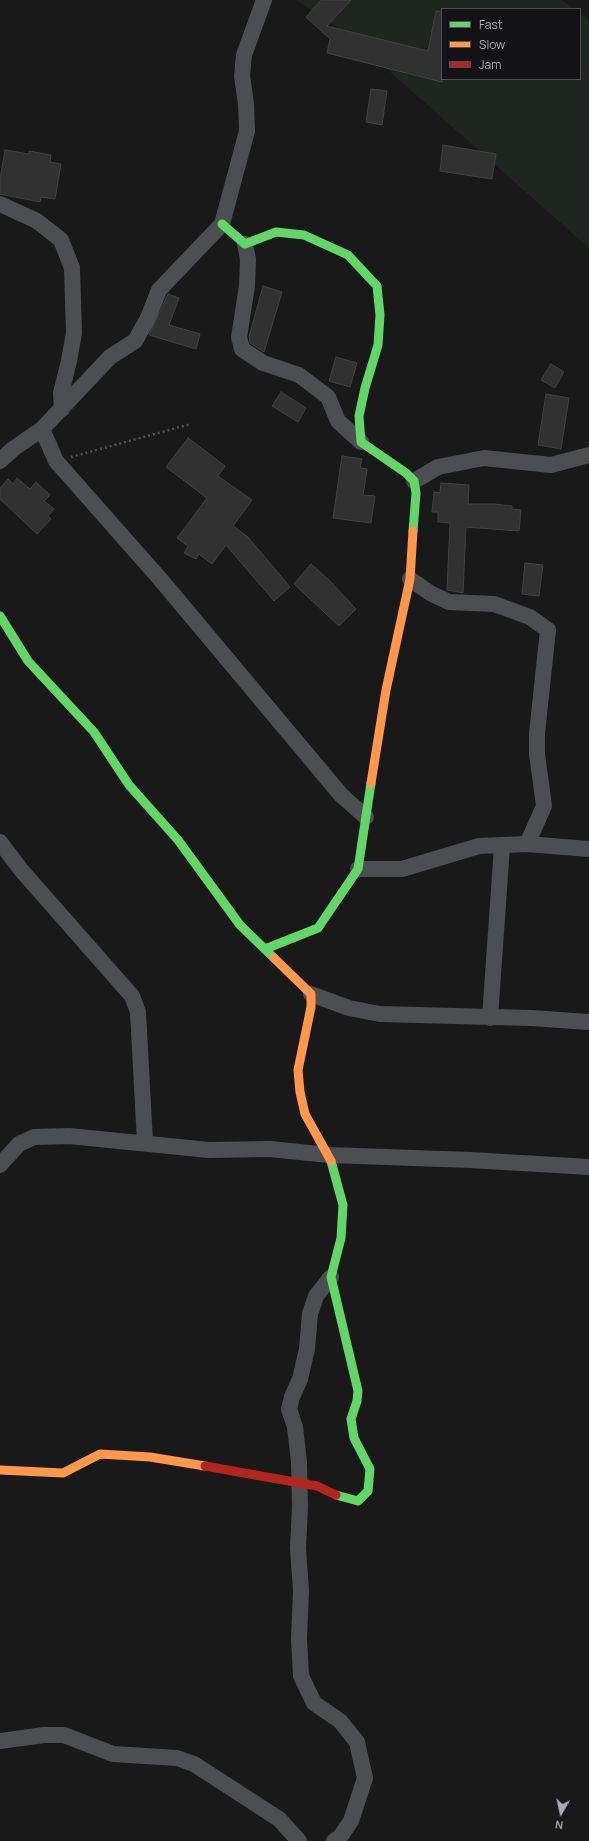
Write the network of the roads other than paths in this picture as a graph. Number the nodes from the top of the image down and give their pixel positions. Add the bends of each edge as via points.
1 (264, 0) edge
2 (0, 204) edge
3 (222, 224) junction
4 (245, 244) junction
5 (62, 409) junction
6 (42, 429) junction
7 (361, 442) junction
8 (589, 455) edge
9 (0, 461) edge
10 (414, 481) junction
11 (410, 579) junction
12 (0, 616) edge
13 (366, 817) junction
14 (0, 842) edge
15 (527, 844) junction
16 (502, 846) junction
17 (589, 850) edge
18 (358, 869) junction
19 (265, 949) junction
20 (311, 994) junction
21 (490, 1018) junction
22 (589, 1022) edge
23 (145, 1142) junction
24 (329, 1155) junction
25 (0, 1165) edge
26 (589, 1167) edge
27 (331, 1277) junction
28 (0, 1470) edge
29 (298, 1482) junction
30 (0, 1741) edge
31 (299, 1841) edge
32 (334, 1841) edge

1 - 3 street via 244,55 242,76 247,131
2 - 5 street via 36,221 61,240 72,268 74,333 61,393
3 - 4 street
3 - 5 street via 159,290 135,341 110,357
4 - 7 street via 248,259 247,286 239,337 242,349 264,363 299,375 328,397 338,421
4 - 7 street via 276,232 304,235 348,256 377,286 380,315 378,345 359,416
5 - 6 street
6 - 9 street
6 - 13 street via 56,461 161,580 341,795
7 - 10 street
8 - 10 street via 551,465 484,458 438,467
10 - 11 street via 416,494
11 - 13 street via 386,690
11 - 15 street via 449,602 494,604 530,617 548,630 537,733 537,754 544,806
12 - 19 street via 28,661 94,732 129,785 178,840 240,925
13 - 18 street
14 - 23 street via 22,871 132,996 138,1012
15 - 16 street
15 - 17 street
16 - 18 street via 479,846 402,869
16 - 21 street
18 - 19 street via 318,928
19 - 20 street
20 - 21 street via 349,1008 380,1014
20 - 24 street via 311,1007 298,1070 300,1092 305,1114
21 - 22 street
23 - 24 street via 209,1150 270,1149
23 - 25 street via 69,1136 34,1137 19,1144
24 - 26 street
24 - 27 street via 343,1205 341,1238
27 - 29 street via 316,1296 310,1314 309,1338 300,1379 289,1409 295,1426 299,1462
27 - 29 street via 358,1391 351,1419 354,1438 370,1469 368,1492 358,1502 317,1486
28 - 29 street via 63,1473 100,1454 150,1457
29 - 32 street via 301,1590 299,1638 302,1676 314,1703 340,1721 357,1742 365,1778 351,1821
30 - 31 street via 64,1735 113,1754 183,1760 194,1764 279,1819

